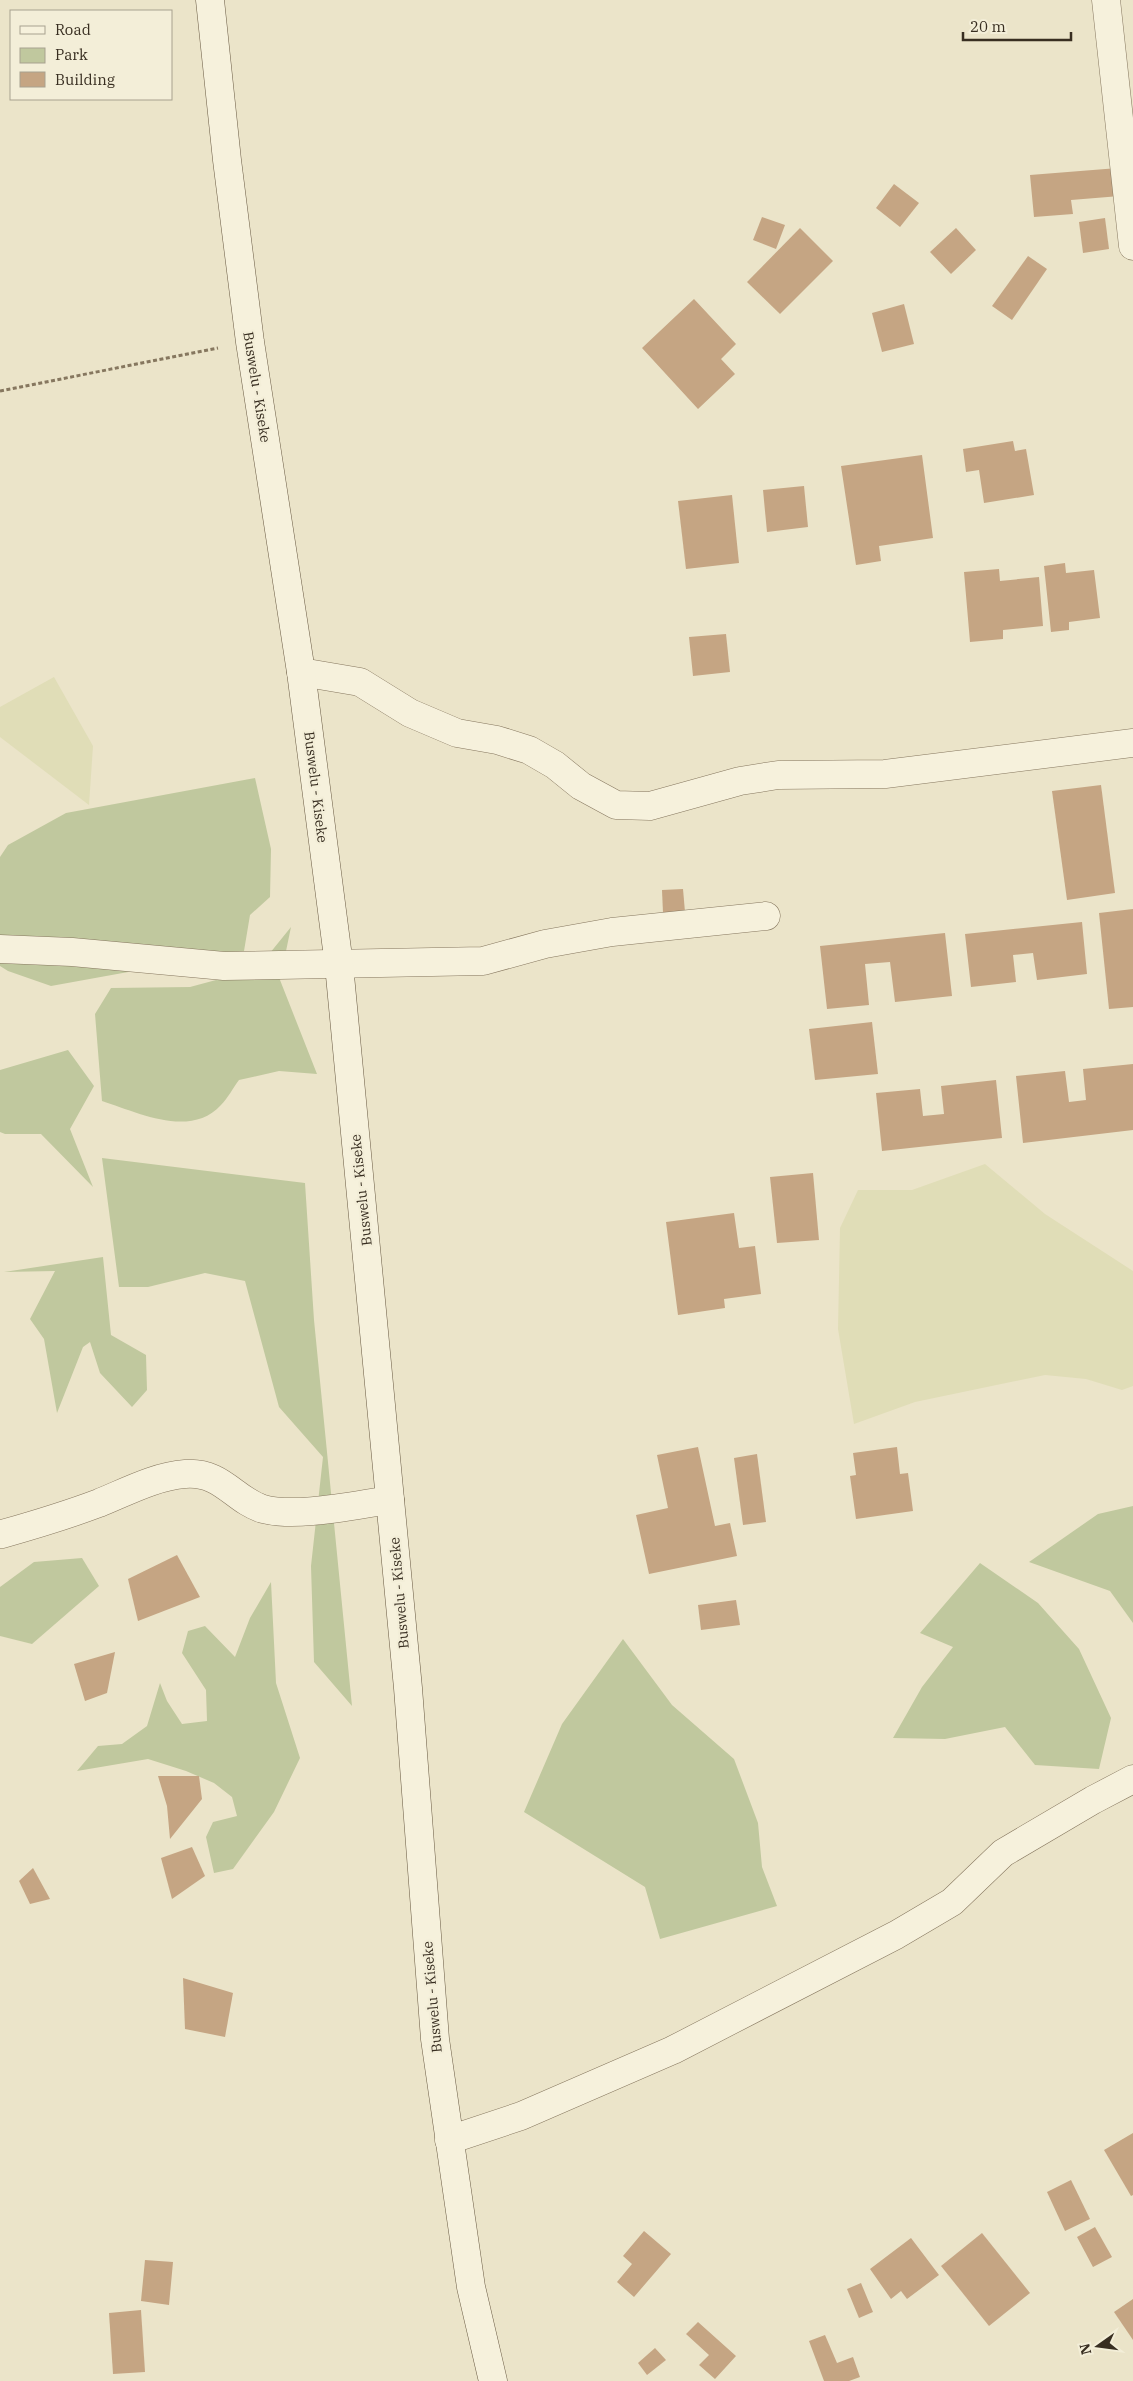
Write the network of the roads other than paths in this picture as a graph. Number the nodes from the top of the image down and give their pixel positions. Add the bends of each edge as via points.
1 (210, 0) edge
2 (1106, 0) edge
3 (1133, 246) edge
4 (301, 672) junction
5 (1133, 743) edge
6 (766, 916) dead end
7 (0, 948) edge
8 (339, 964) junction
9 (390, 1500) junction
10 (2, 1534) dead end
11 (1133, 1779) edge
12 (449, 2140) junction
13 (493, 2381) edge

1 - 4 street, Buswelu - Kiseke via 250,342
2 - 3 street
4 - 5 street via 360,682 410,713 457,734 497,740 529,750 581,786 616,805 650,806 740,781 778,776 885,774
4 - 8 street, Buswelu - Kiseke
6 - 8 street via 612,932 545,944 484,961
7 - 8 street via 224,966
8 - 9 street, Buswelu - Kiseke
9 - 10 street via 276,1512 260,1508 222,1482 203,1475 184,1474
9 - 12 street, Buswelu - Kiseke via 435,2039
11 - 12 street via 1003,1853 952,1902 896,1935 673,2050 521,2116
12 - 13 street, Buswelu - Kiseke via 471,2287

